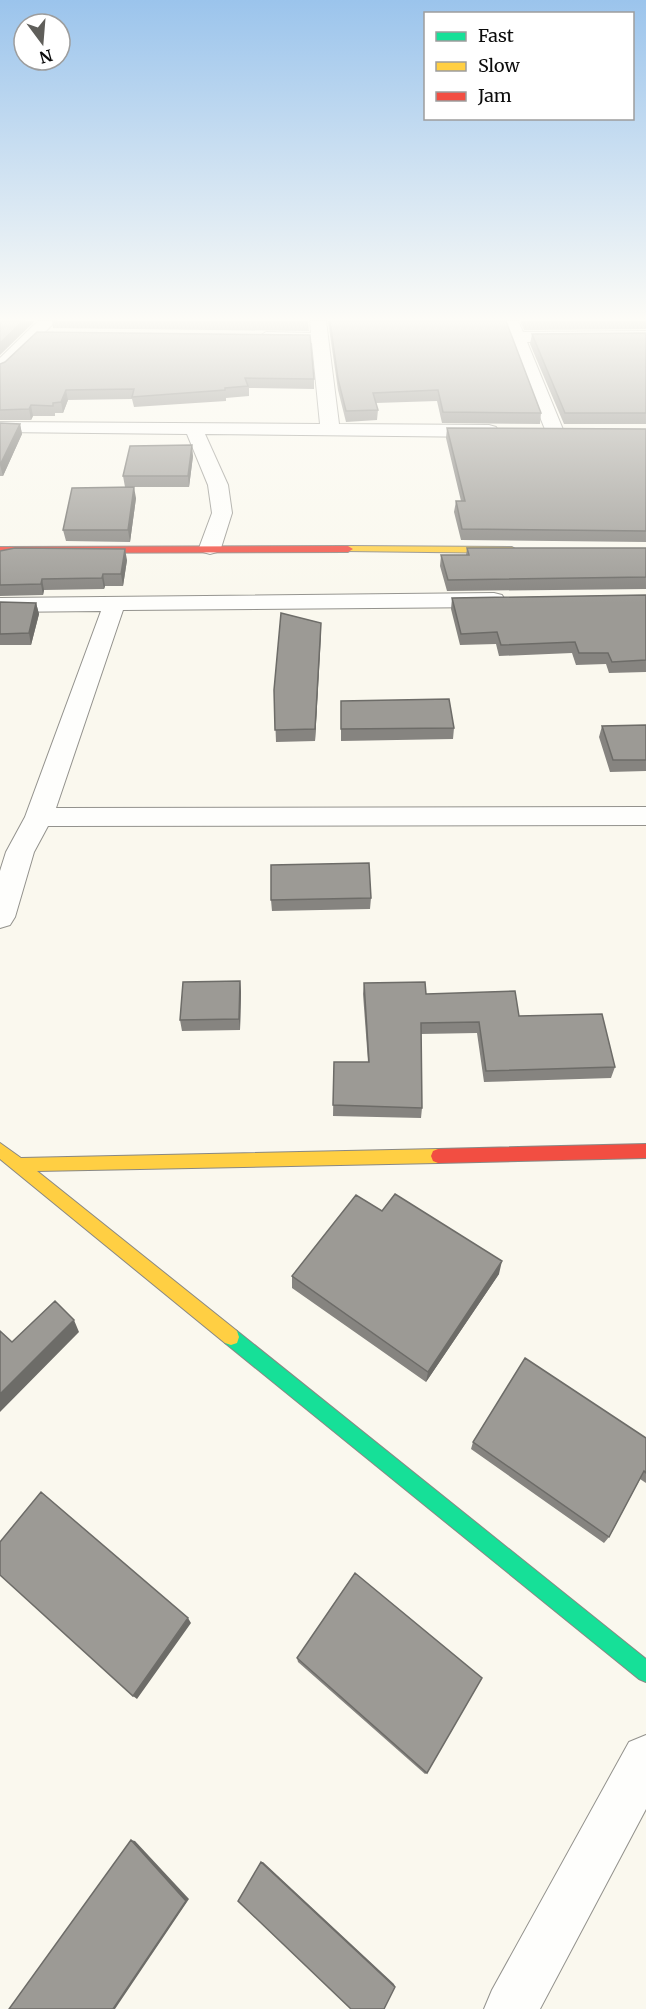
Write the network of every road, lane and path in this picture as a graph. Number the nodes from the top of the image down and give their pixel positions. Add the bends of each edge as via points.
1 (328, 415) edge
2 (548, 415) edge
3 (0, 427) edge
4 (330, 429) junction
5 (194, 430) junction
6 (508, 432) edge
7 (531, 432) edge
8 (555, 432) junction
9 (578, 432) edge
10 (210, 548) junction
11 (0, 550) edge
12 (528, 550) edge
13 (516, 600) edge
14 (0, 605) edge
15 (114, 605) junction
16 (39, 816) junction
17 (646, 816) edge
18 (0, 917) edge
19 (0, 1150) edge
20 (646, 1151) edge
21 (19, 1165) junction
22 (646, 1672) edge
23 (646, 1759) edge
24 (511, 2009) edge

1 - 4 street
2 - 8 street
3 - 5 street
4 - 5 street
4 - 6 street
5 - 10 street via 218,485 222,513
7 - 8 street
8 - 9 street
10 - 11 street
10 - 12 street
13 - 15 street
14 - 15 street
15 - 16 street
16 - 17 street
16 - 18 street via 25,838
19 - 21 street
20 - 21 street
21 - 22 street
23 - 24 street

